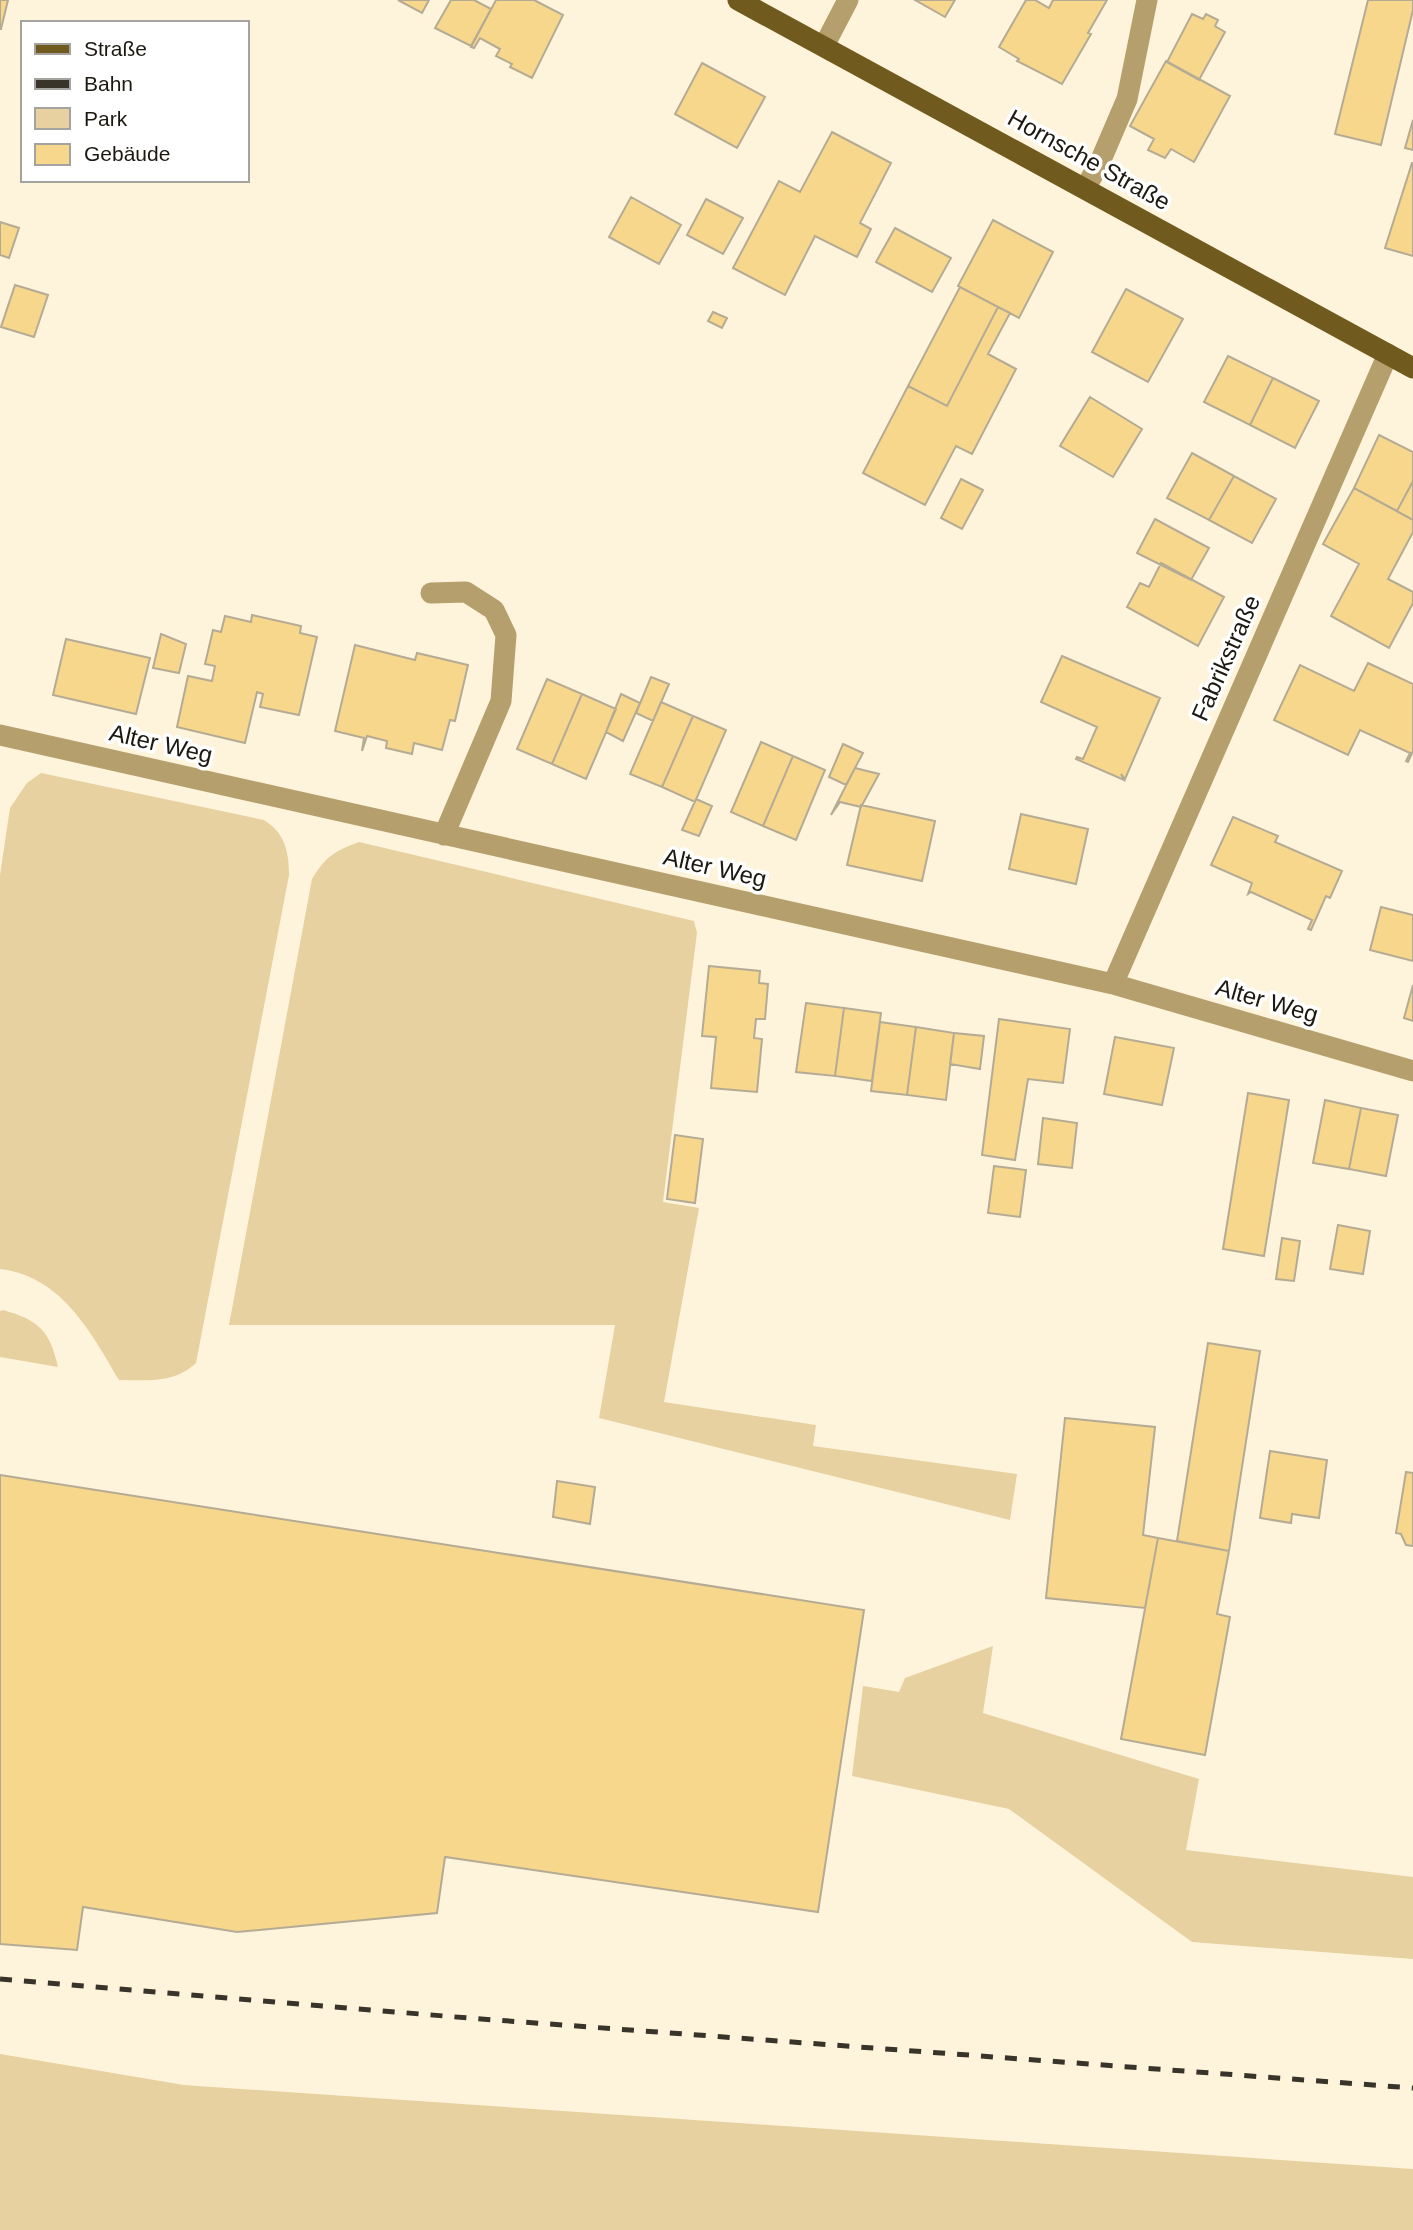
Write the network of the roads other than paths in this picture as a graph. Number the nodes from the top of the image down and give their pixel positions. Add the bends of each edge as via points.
1 (738, 0) edge
2 (848, 0) edge
3 (1147, 0) edge
4 (824, 46) junction
5 (1086, 187) junction
6 (1388, 354) junction
7 (1413, 368) edge
8 (431, 593) dead end
9 (0, 734) edge
10 (444, 835) junction
11 (1113, 984) junction
12 (1413, 1071) edge

1 - 4 main road, Hornsche Straße
2 - 4 street
3 - 5 street via 1127,99
4 - 5 main road, Hornsche Straße
5 - 6 main road, Hornsche Straße
6 - 7 main road, Hornsche Straße
6 - 11 street, Fabrikstraße
8 - 10 street via 466,592 494,610 506,635 501,701
9 - 10 street, Alter Weg
10 - 11 street, Alter Weg
11 - 12 street, Alter Weg via 1230,1027

